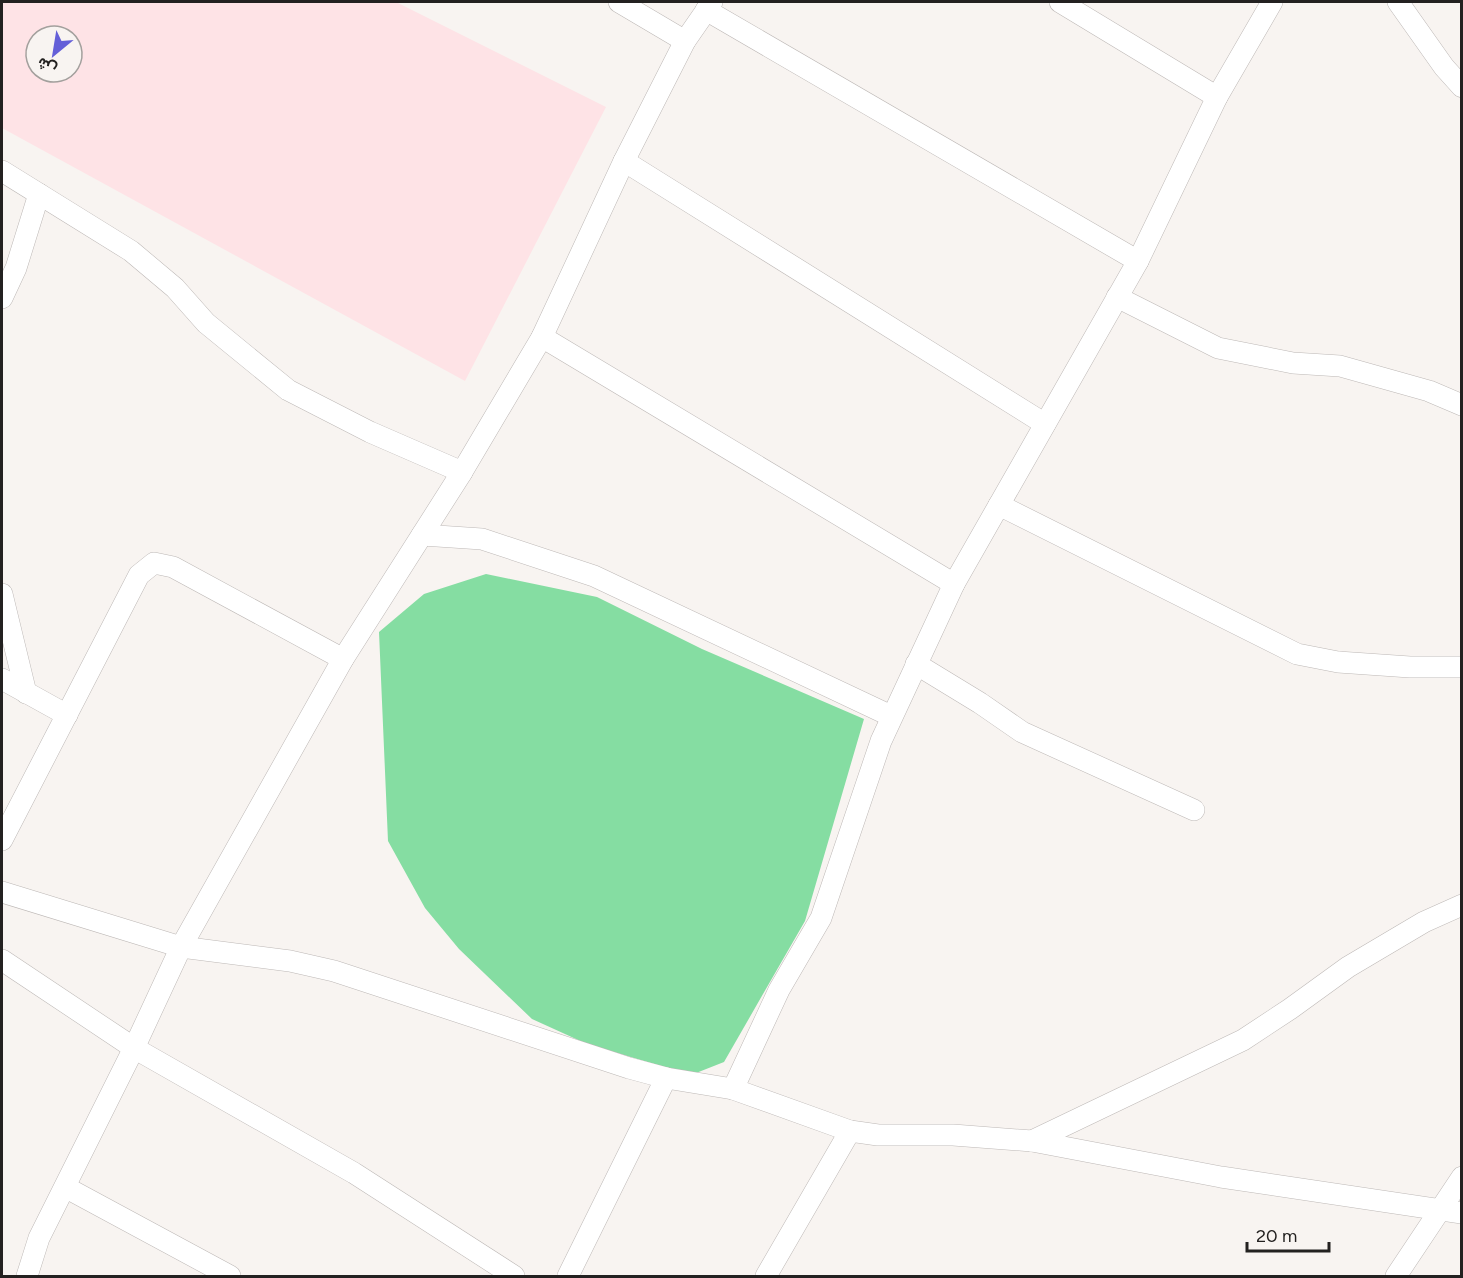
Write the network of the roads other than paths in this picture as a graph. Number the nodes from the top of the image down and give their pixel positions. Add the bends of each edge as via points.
1 (619, 2) edge
2 (1060, 2) edge
3 (1272, 2) edge
4 (1398, 2) edge
5 (709, 6) edge
6 (685, 41) junction
7 (1461, 87) edge
8 (1216, 97) junction
9 (624, 161) junction
10 (2, 171) edge
11 (39, 194) junction
12 (1137, 261) junction
13 (1117, 297) junction
14 (2, 298) edge
15 (542, 337) junction
16 (1461, 405) edge
17 (1045, 424) junction
18 (462, 472) junction
19 (999, 505) junction
20 (422, 535) junction
21 (954, 584) junction
22 (2, 594) edge
23 (343, 659) junction
24 (916, 664) junction
25 (1461, 667) edge
26 (2, 680) edge
27 (26, 693) junction
28 (67, 715) junction
29 (891, 716) junction
30 (1194, 810) dead end
31 (2, 840) edge
32 (2, 892) edge
33 (1461, 905) edge
34 (181, 947) junction
35 (2, 960) edge
36 (134, 1048) junction
37 (666, 1078) junction
38 (734, 1089) junction
39 (850, 1131) junction
40 (1032, 1142) junction
41 (1461, 1177) edge
42 (65, 1187) junction
43 (1438, 1210) junction
44 (1461, 1213) edge
45 (222, 1274) edge
46 (27, 1276) edge
47 (514, 1276) edge
48 (568, 1276) edge
49 (766, 1276) edge
50 (1396, 1276) edge

1 - 6 street
2 - 8 street
3 - 8 street
4 - 7 street
5 - 6 street
5 - 12 street
6 - 9 street
8 - 12 street
9 - 15 street
9 - 17 street
10 - 11 street
11 - 14 street via 16,268
11 - 18 street via 130,251 175,288 206,322 288,390 370,432
12 - 13 street
13 - 16 street via 1218,348 1293,363 1340,366
13 - 17 street
15 - 18 street
15 - 21 street
17 - 19 street
18 - 20 street
19 - 21 street
19 - 25 street via 1297,654 1338,662
20 - 23 street
20 - 29 street via 482,539 594,576
21 - 24 street
22 - 27 street
23 - 28 street via 173,567 154,563 139,575
23 - 34 street
24 - 29 street
24 - 30 street via 1022,732
26 - 27 street
27 - 28 street
28 - 31 street
29 - 38 street via 821,918 778,990
32 - 34 street
33 - 40 street via 1348,967 1243,1040
34 - 36 street
34 - 37 street via 290,961 334,971
35 - 36 street
36 - 42 street
36 - 47 street via 354,1173
37 - 38 street
37 - 48 street
38 - 39 street
39 - 40 street
39 - 49 street
40 - 43 street via 1221,1177
41 - 43 street
42 - 45 street
42 - 46 street via 39,1238
43 - 44 street
43 - 50 street

